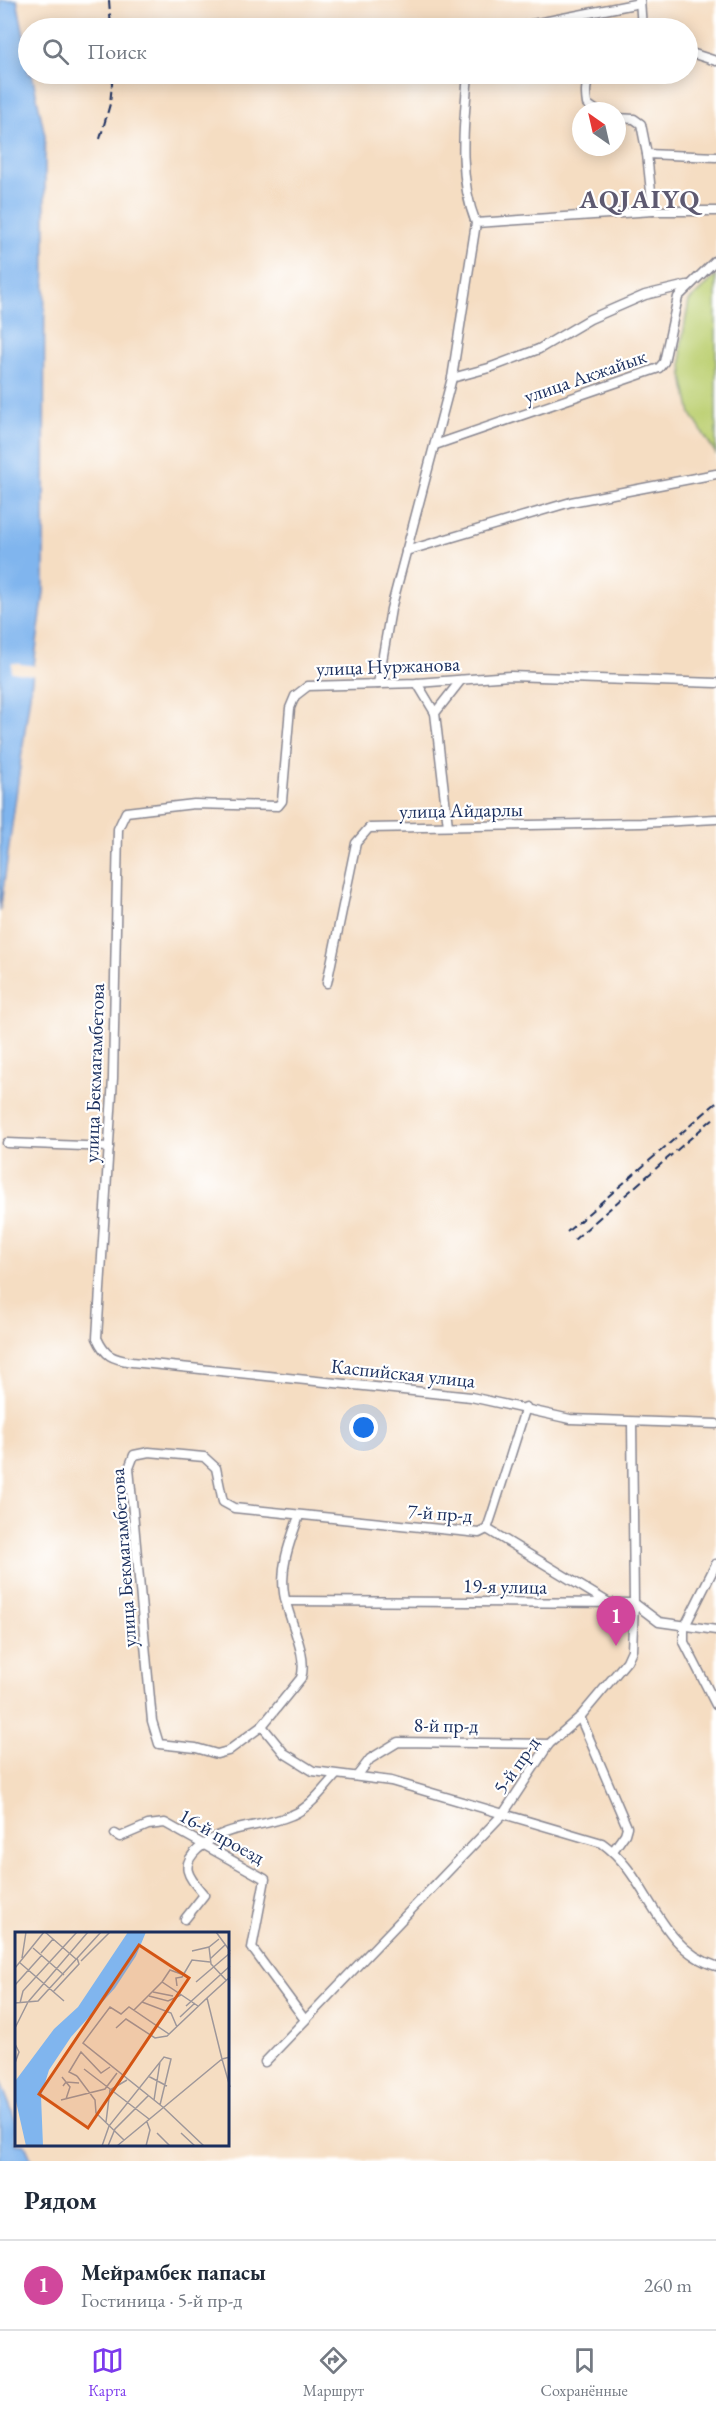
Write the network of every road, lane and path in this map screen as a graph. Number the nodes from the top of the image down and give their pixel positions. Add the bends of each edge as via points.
1 (640, 1) edge
2 (559, 18) edge
3 (641, 18) edge
4 (698, 55) edge
5 (716, 61) edge
6 (467, 84) edge
7 (586, 84) edge
8 (587, 102) edge
9 (626, 119) edge
10 (647, 154) junction
11 (716, 158) edge
12 (653, 211) junction
13 (716, 211) edge
14 (476, 223) junction
15 (716, 260) edge
16 (687, 285) junction
17 (452, 378) junction
18 (435, 445) junction
19 (716, 474) edge
20 (406, 551) junction
21 (461, 680) junction
22 (417, 683) junction
23 (716, 683) edge
24 (378, 684) junction
25 (435, 713) junction
26 (126, 812) joint
27 (716, 819) edge
28 (448, 826) junction
29 (327, 983) dead end
30 (8, 1143) dead end
31 (109, 1147) junction
32 (97, 1338) joint
33 (526, 1407) junction
34 (632, 1422) junction
35 (716, 1424) edge
36 (299, 1516) junction
37 (487, 1529) junction
38 (716, 1564) edge
39 (286, 1601) junction
40 (634, 1603) junction
41 (611, 1604) junction
42 (684, 1628) junction
43 (716, 1630) edge
44 (716, 1705) edge
45 (580, 1717) junction
46 (262, 1726) junction
47 (549, 1744) junction
48 (336, 1775) junction
49 (357, 1776) junction
50 (503, 1814) junction
51 (115, 1834) dead end
52 (203, 1845) junction
53 (613, 1851) junction
54 (185, 1918) dead end
55 (716, 1966) edge
56 (305, 2020) junction
57 (265, 2062) dead end

1 - 2 street
1 - 3 street
4 - 5 street
6 - 14 street via 463,141 467,201
7 - 8 street
9 - 10 street via 641,124
10 - 11 street
10 - 12 street
12 - 13 street
12 - 14 street
14 - 17 street
15 - 16 street, улица Акжайык
16 - 17 street via 645,295 590,319 539,349
16 - 18 street, улица Акжайык via 678,297 664,362 659,368
17 - 18 street
18 - 20 street
19 - 20 street via 571,502
20 - 24 street
21 - 22 street, улица Нуржанова
21 - 23 street, улица Нуржанова via 510,676
21 - 25 street
22 - 24 street, улица Нуржанова
22 - 25 street
24 - 26 street, улица Нуржанова via 308,686 300,690 290,708 282,801 278,806 194,804
25 - 28 street
26 - 31 street, улица Бекмагамбетова via 118,829
27 - 28 street, улица Айдарлы
28 - 29 street, улица Айдарлы via 369,828 356,843
30 - 31 street
31 - 32 street, улица Бекмагамбетова
32 - 33 street, Каспийская улица via 104,1353 112,1359 471,1397
33 - 34 street, Каспийская улица via 570,1419
33 - 37 street, 7-й пр-д
34 - 35 street, Каспийская улица
34 - 40 street, 5-й пр-д
36 - 37 street, 7-й пр-д via 464,1534
36 - 39 street via 283,1569
36 - 46 street, улица Бекмагамбетова via 252,1512 223,1502 216,1468 204,1456 139,1452 130,1460 155,1739 165,1746 217,1754 228,1751
37 - 41 street
38 - 42 street
39 - 41 street, 19-я улица
39 - 46 street via 304,1670
40 - 41 street, 19-я улица
40 - 42 street via 659,1622
40 - 45 street, 5-й пр-д via 632,1650 627,1661
42 - 43 street
42 - 44 street via 684,1642
45 - 47 street, 5-й пр-д
45 - 53 street via 627,1827
46 - 48 street via 284,1753 298,1763 313,1771
47 - 49 street, 8-й пр-д via 399,1742 370,1759
47 - 50 street, 5-й пр-д
48 - 49 street
48 - 52 street via 295,1815 220,1833
49 - 50 street via 391,1781
50 - 53 street via 581,1835
50 - 56 street, 5-й пр-д
51 - 52 street, 16-й проезд via 120,1837 148,1825 165,1823
52 - 54 street via 189,1857 186,1866 191,1880 204,1894
52 - 56 street, 16-й проезд via 265,1879 252,1948
53 - 55 street via 683,1949
56 - 57 street, 5-й пр-д

